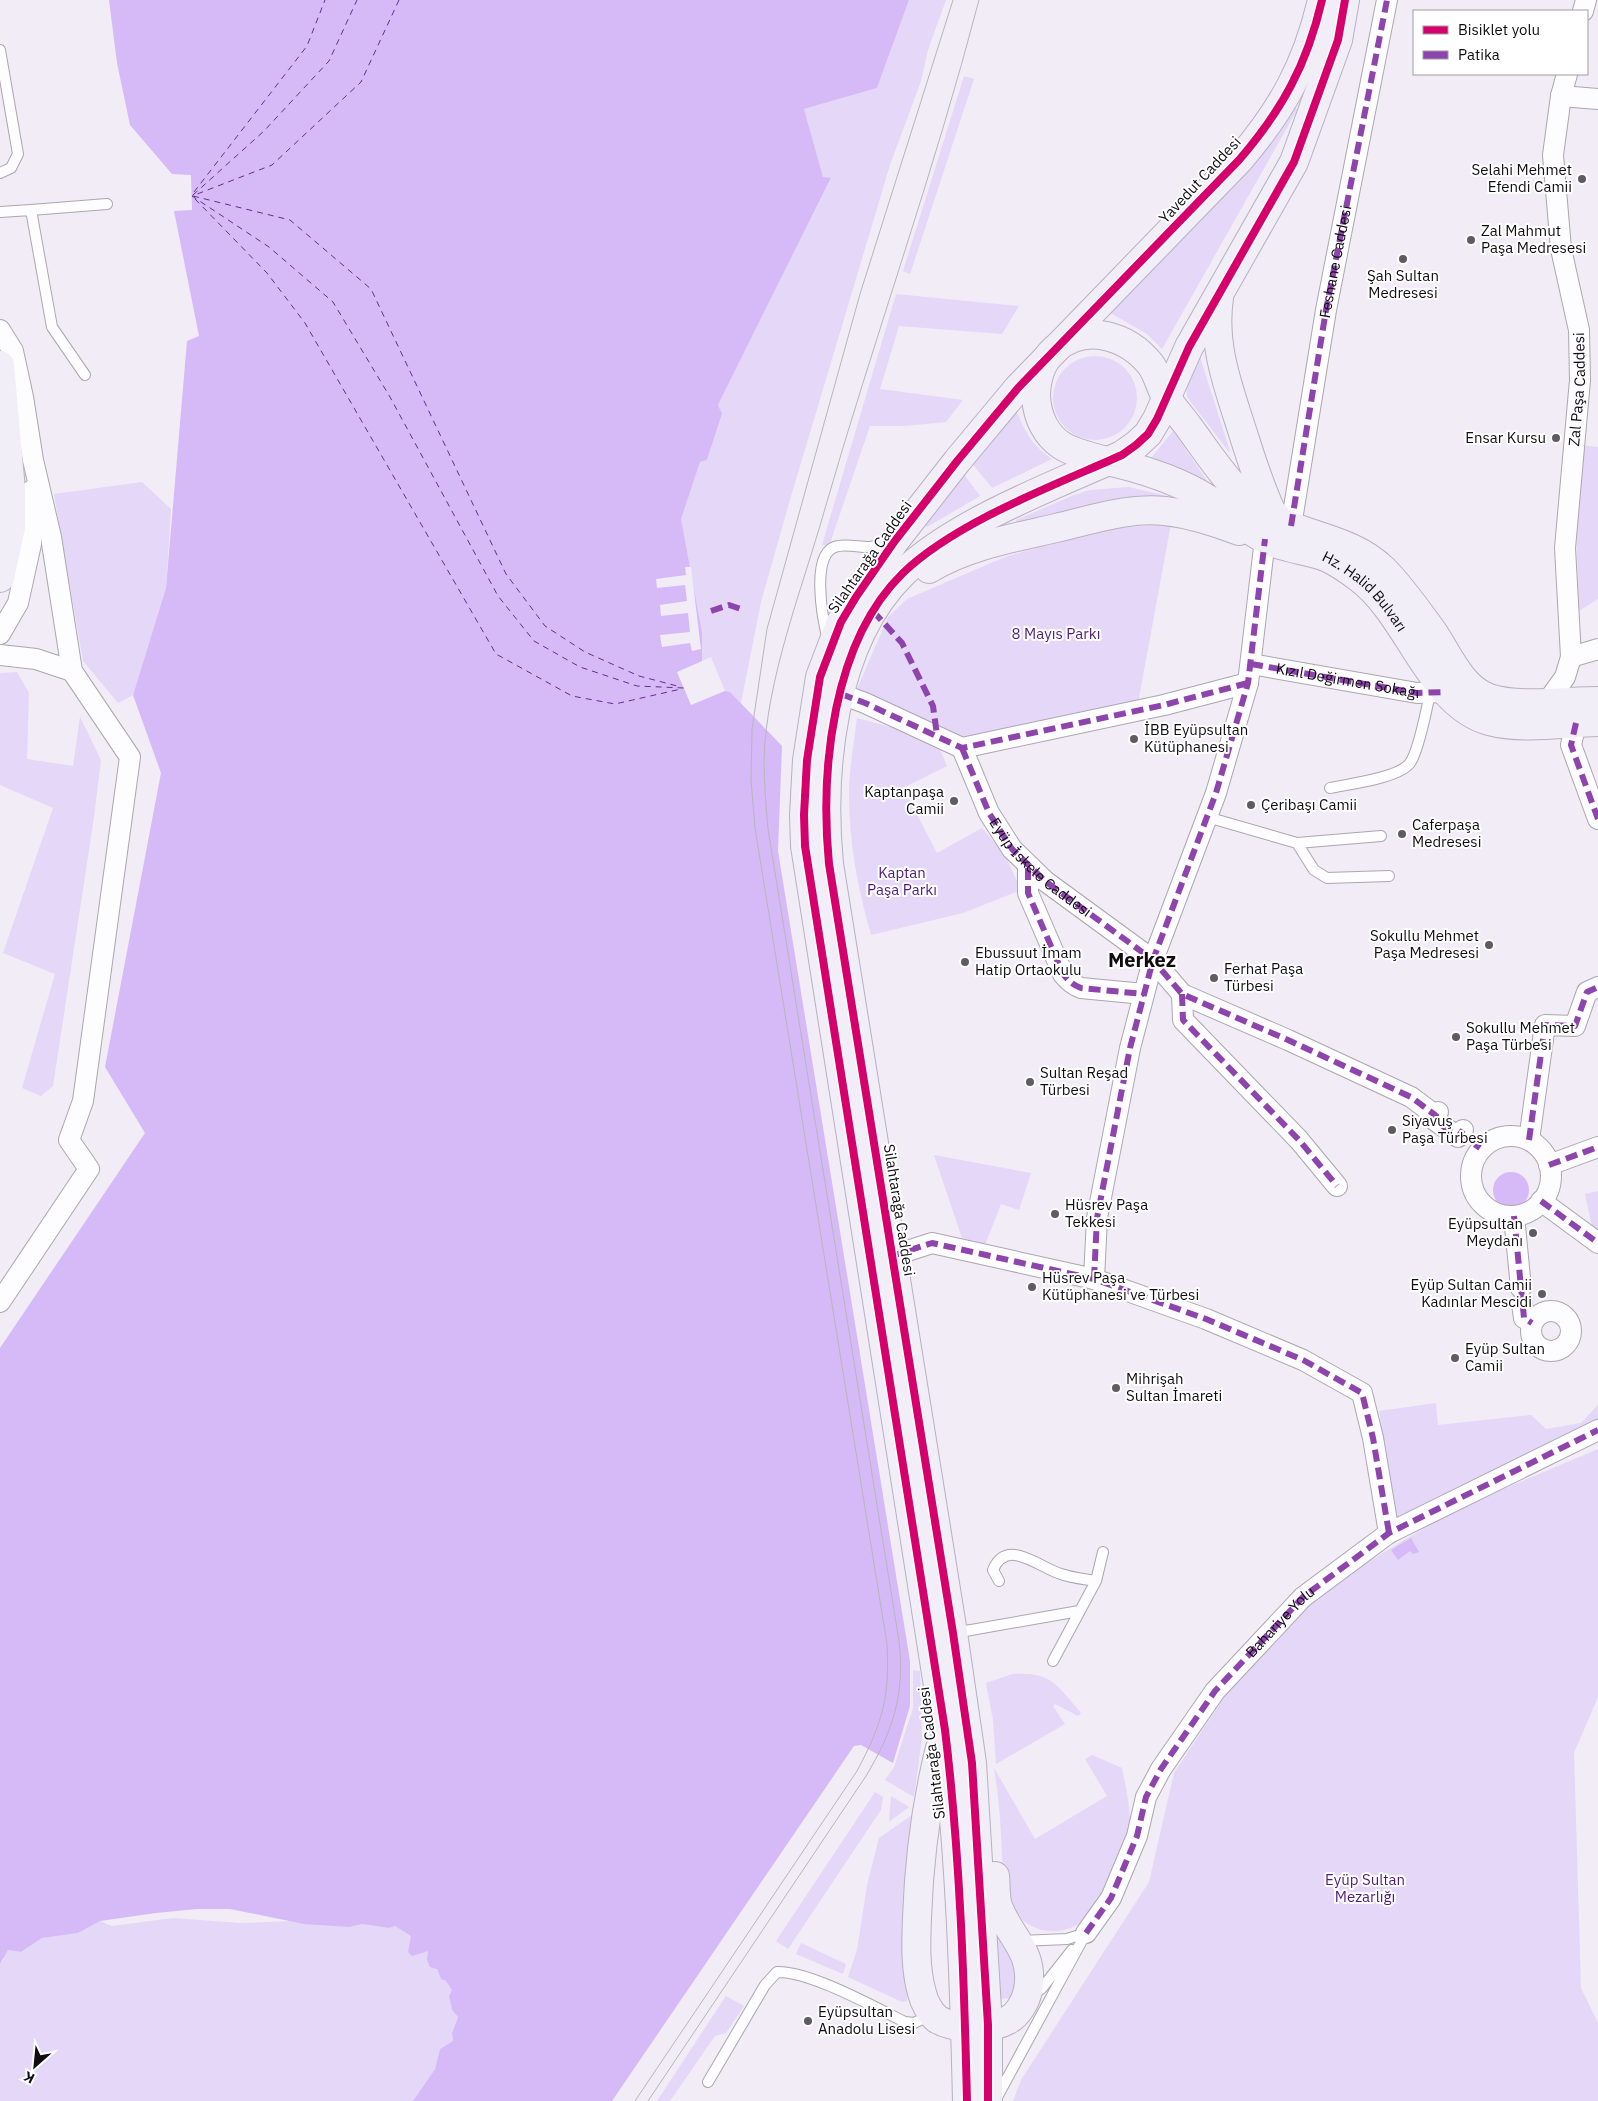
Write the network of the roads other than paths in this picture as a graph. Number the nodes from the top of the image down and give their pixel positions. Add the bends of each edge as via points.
1 (1322, 0) edge
2 (1345, 0) edge
3 (1387, 0) edge
4 (0, 50) edge
5 (1567, 75) edge
6 (1561, 96) junction
7 (1598, 99) edge
8 (0, 173) edge
9 (107, 204) dead end
10 (31, 210) junction
11 (0, 212) edge
12 (1220, 292) junction
13 (0, 330) edge
14 (1053, 351) junction
15 (0, 365) edge
16 (85, 375) dead end
17 (1165, 396) junction
18 (33, 460) junction
19 (1108, 461) junction
20 (1289, 526) junction
21 (1264, 539) junction
22 (894, 542) junction
23 (0, 578) edge
24 (884, 596) junction
25 (0, 634) edge
26 (830, 645) junction
27 (1598, 649) edge
28 (0, 655) edge
29 (1571, 657) junction
30 (72, 671) junction
31 (1250, 674) junction
32 (1437, 693) junction
33 (841, 694) junction
34 (1598, 701) edge
35 (1547, 702) junction
36 (1587, 722) edge
37 (962, 748) junction
38 (1330, 788) dead end
39 (1207, 817) junction
40 (1598, 819) edge
41 (1381, 836) dead end
42 (1297, 844) junction
43 (1028, 868) junction
44 (1389, 876) dead end
45 (1153, 960) junction
46 (1598, 987) edge
47 (1144, 994) junction
48 (1182, 994) junction
49 (1529, 1140) junction
50 (1598, 1147) edge
51 (1480, 1148) junction
52 (1549, 1165) junction
53 (1337, 1186) dead end
54 (1541, 1201) junction
55 (1514, 1216) junction
56 (1598, 1242) edge
57 (892, 1256) junction
58 (1094, 1279) junction
59 (0, 1302) edge
60 (1532, 1323) dead end
61 (1598, 1430) edge
62 (1389, 1533) junction
63 (1102, 1552) dead end
64 (999, 1581) dead end
65 (1096, 1581) junction
66 (1079, 1611) junction
67 (953, 1633) junction
68 (1053, 1661) dead end
69 (945, 1730) junction
70 (976, 1810) junction
71 (1086, 1933) junction
72 (1019, 1941) junction
73 (1025, 2000) junction
74 (932, 2014) junction
75 (976, 2026) junction
76 (708, 2082) dead end
77 (967, 2101) edge
78 (988, 2101) edge
79 (994, 2101) edge

1 - 14 main road, Yavedut Caddesi via 1299,72 1259,136
2 - 12 main road via 1338,40 1294,162
3 - 20 street, Feshane Caddesi via 1326,310
4 - 8 lane via 18,154 11,168
5 - 6 street, Zal Paşa Caddesi
6 - 7 street
6 - 29 street, Zal Paşa Caddesi via 1553,155 1554,189 1561,249 1579,330 1580,380 1565,548
9 - 10 lane
10 - 11 lane
10 - 16 lane via 52,327
12 - 17 main road
12 - 20 main road via 1217,334 1225,378 1256,477 1272,513
13 - 18 street via 13,352
14 - 17 main road via 1081,336 1115,337 1140,351 1156,372
14 - 19 main road via 1037,381 1036,401 1047,432 1062,446
14 - 22 main road, Silahtarağa Caddesi via 958,460
15 - 23 main road via 11,509
17 - 19 main road via 1148,434
17 - 20 main road, Hz. Halid Bulvarı via 1240,494
18 - 25 street via 31,544 18,603
18 - 30 street via 51,538
19 - 21 main road, Hz. Halid Bulvarı via 1188,488
19 - 24 main road, Silahtarağa Caddesi via 1020,500 955,535 904,572
20 - 35 main road, Hz. Halid Bulvarı via 1348,546 1380,566 1405,593 1462,678 1479,692 1489,698 1506,701
21 - 24 main road via 1198,518 1165,511 1135,511 1018,537 957,555
21 - 31 street
21 - 32 main road, Hz. Halid Bulvarı via 1329,559 1362,580 1409,638
22 - 26 main road, Silahtarağa Caddesi via 840,622
22 - 26 lane via 870,547 836,546 827,552 820,580 823,620
24 - 33 main road, Silahtarağa Caddesi via 853,650
26 - 69 main road, Silahtarağa Caddesi via 820,677 807,760 806,846
27 - 29 street
28 - 30 street via 36,659
29 - 35 street, Zal Paşa Caddesi via 1565,677
30 - 59 street via 130,757 83,1101 69,1140 89,1169
31 - 32 street, Kızıl Değirmen Sokağı via 1351,683 1418,694
31 - 37 street via 1164,705
31 - 39 street
32 - 36 main road, Hz. Halid Bulvarı via 1491,721 1514,725
32 - 38 lane via 1410,764 1395,774
33 - 37 street
33 - 57 main road, Silahtarağa Caddesi via 830,758 826,839
34 - 35 main road, Hz. Halid Bulvarı
36 - 40 street via 1572,746
37 - 43 street, Eyüp İskele Caddesi via 989,812
39 - 42 lane
39 - 45 street
41 - 42 lane
42 - 44 lane via 1314,870 1327,878
43 - 45 street, Eyüp İskele Caddesi
43 - 47 street via 1028,893 1067,980 1081,988
45 - 47 street
45 - 48 street, Eyüp İskele Caddesi
46 - 49 street via 1587,992 1575,1026 1545,1025
47 - 58 street via 1130,1048 1097,1218
48 - 51 street via 1411,1097 1458,1137 1462,1132
48 - 53 street via 1183,1020 1299,1140
49 - 51 street via 1504,1136
49 - 52 street via 1540,1147
50 - 52 street
51 - 55 street via 1470,1174 1472,1187 1488,1209 1500,1215
52 - 54 street via 1550,1184
54 - 55 street via 1527,1213
54 - 56 street
55 - 60 street via 1524,1318
57 - 58 street via 932,1243
57 - 67 main road, Silahtarağa Caddesi
58 - 62 street via 1206,1319 1295,1356 1362,1393
61 - 62 street, Bahariye Yolu
62 - 71 street, Bahariye Yolu via 1303,1597 1215,1691 1160,1769 1146,1797 1137,1836 1111,1898
63 - 65 lane
64 - 65 lane via 993,1570 996,1562 1007,1556 1029,1557 1060,1574
65 - 66 lane
66 - 67 lane
66 - 68 lane
67 - 70 main road, Silahtarağa Caddesi
69 - 74 main road via 924,1824 918,1888 916,1959 922,1994
69 - 75 main road, Silahtarağa Caddesi
70 - 72 main road via 991,1845 998,1905
70 - 75 main road, Silahtarağa Caddesi
71 - 72 lane via 1066,1939
71 - 73 lane via 1042,1988
71 - 79 lane
72 - 73 main road via 1026,1954 1028,1972
73 - 75 main road via 1006,2022
74 - 75 main road via 949,2024
74 - 76 lane via 914,2023 904,2022 836,1989 794,1974 777,1972 765,1985
75 - 77 main road, Silahtarağa Caddesi
75 - 78 main road, Silahtarağa Caddesi

